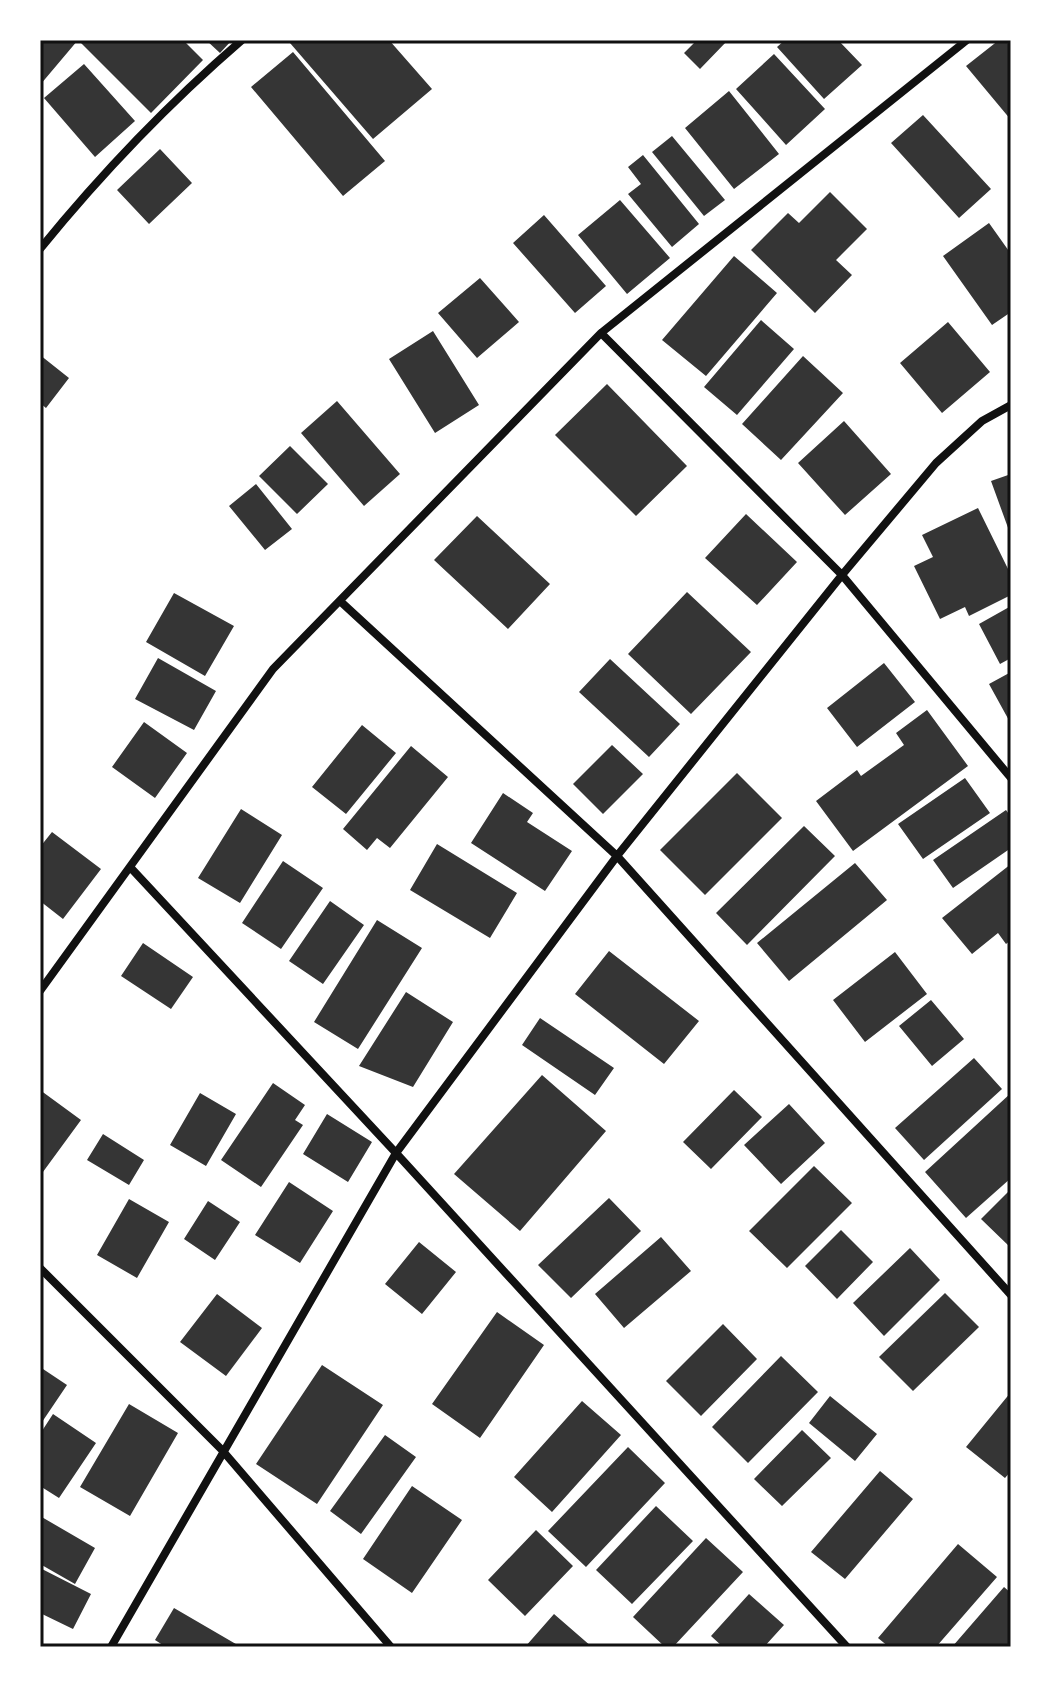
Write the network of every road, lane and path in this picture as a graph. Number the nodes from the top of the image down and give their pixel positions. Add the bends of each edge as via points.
1 (242, 40) edge
2 (967, 40) edge
3 (40, 249) edge
4 (601, 333) junction
5 (1011, 405) edge
6 (842, 575) junction
7 (340, 601) junction
8 (1011, 778) edge
9 (617, 856) junction
10 (130, 867) junction
11 (40, 991) edge
12 (396, 1153) junction
13 (40, 1268) edge
14 (1011, 1295) edge
15 (222, 1450) junction
16 (111, 1647) edge
17 (391, 1647) edge
18 (847, 1647) edge

1 - 3 street via 91,188
2 - 4 street
4 - 6 street
4 - 7 street
5 - 6 street via 982,421 936,463
6 - 8 street
6 - 9 street
7 - 9 street
7 - 10 street via 273,669
9 - 12 street
9 - 14 street
10 - 11 street
10 - 12 street
12 - 15 street
12 - 18 street
13 - 15 street
15 - 16 street
15 - 17 street

